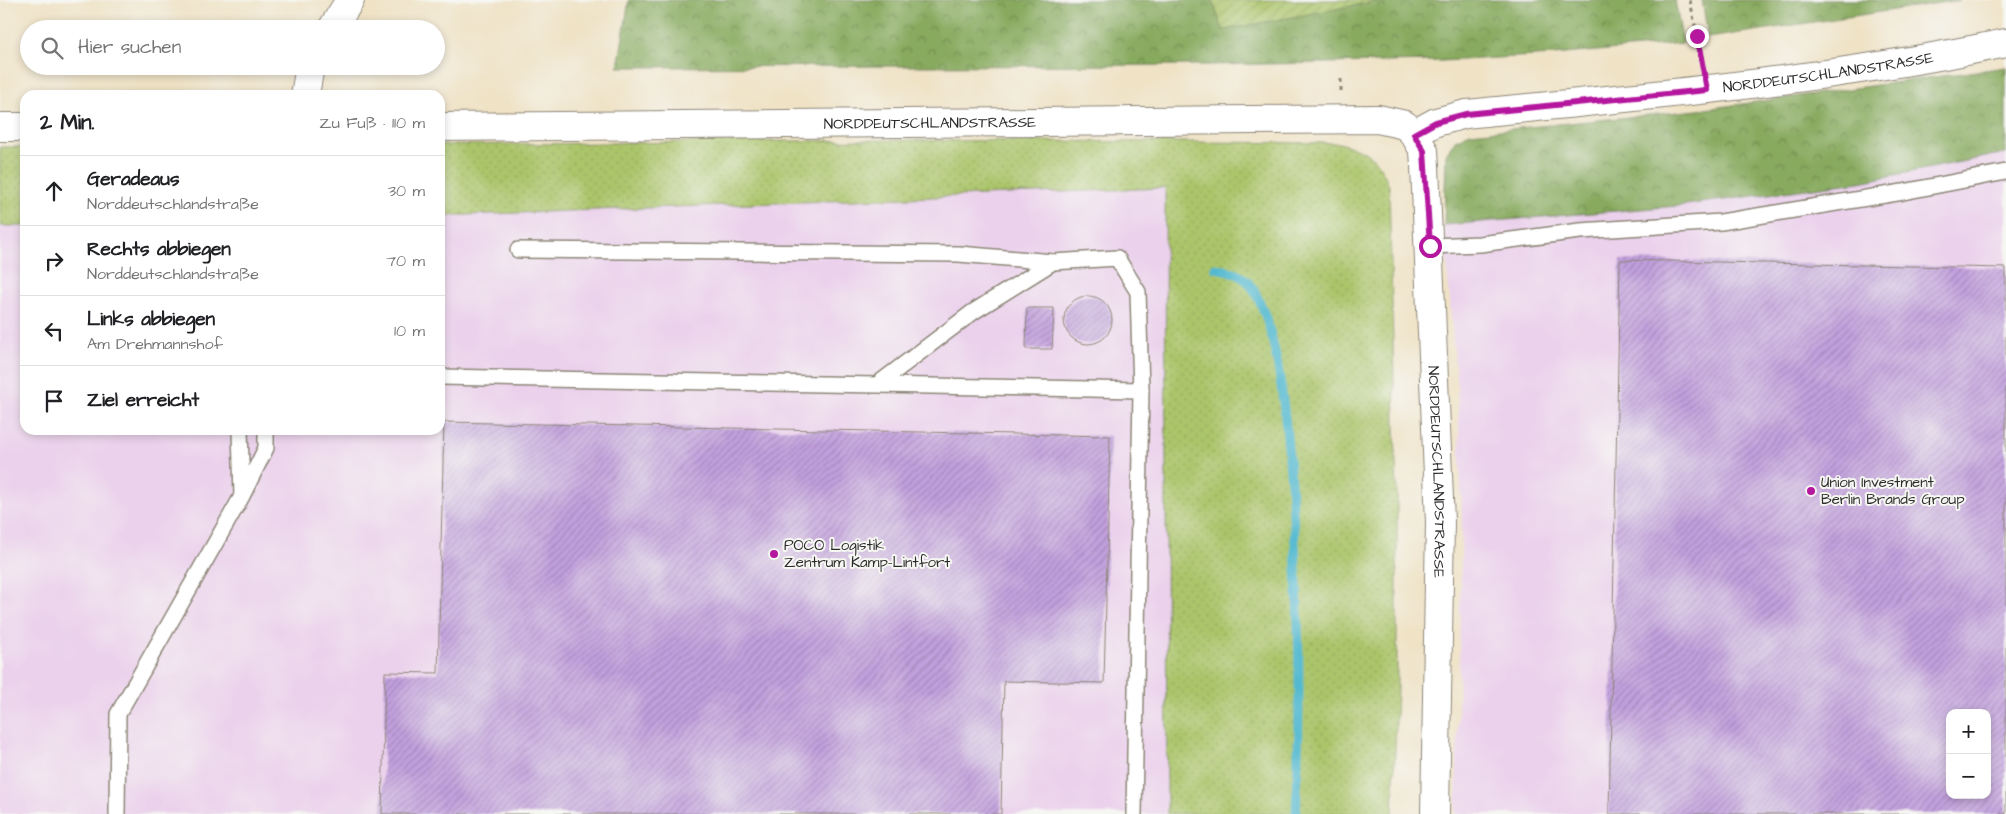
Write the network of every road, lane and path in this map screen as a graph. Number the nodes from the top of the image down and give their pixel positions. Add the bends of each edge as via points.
1 (350, 0) edge
2 (1690, 0) edge
3 (338, 20) edge
4 (2006, 43) edge
5 (308, 75) edge
6 (306, 90) edge
7 (1707, 90) junction
8 (0, 127) edge
9 (20, 127) edge
10 (445, 127) edge
11 (1414, 134) junction
12 (2006, 172) edge
13 (1430, 246) junction
14 (518, 250) dead end
15 (1054, 262) junction
16 (445, 377) edge
17 (878, 384) junction
18 (1141, 390) junction
19 (240, 435) edge
20 (266, 435) edge
21 (242, 496) junction
22 (117, 814) edge
23 (1134, 814) edge
24 (1435, 814) edge

1 - 3 street
2 - 7 path
4 - 7 street, NORDDEUTSCHLANDSTRASSE via 1936,58
5 - 6 street
7 - 11 street, NORDDEUTSCHLANDSTRASSE via 1466,114 1436,122
8 - 9 street
10 - 11 street, NORDDEUTSCHLANDSTRASSE via 1378,119 1405,125
11 - 13 street, NORDDEUTSCHLANDSTRASSE via 1424,151
12 - 13 lane via 1721,222 1580,231 1480,244
13 - 24 street, NORDDEUTSCHLANDSTRASSE via 1440,522
14 - 15 lane via 959,254
15 - 17 lane via 973,312
15 - 18 lane via 1116,258 1138,292
16 - 17 lane
17 - 18 lane
18 - 23 lane
19 - 21 lane
20 - 21 lane via 266,448
21 - 22 lane via 118,714

